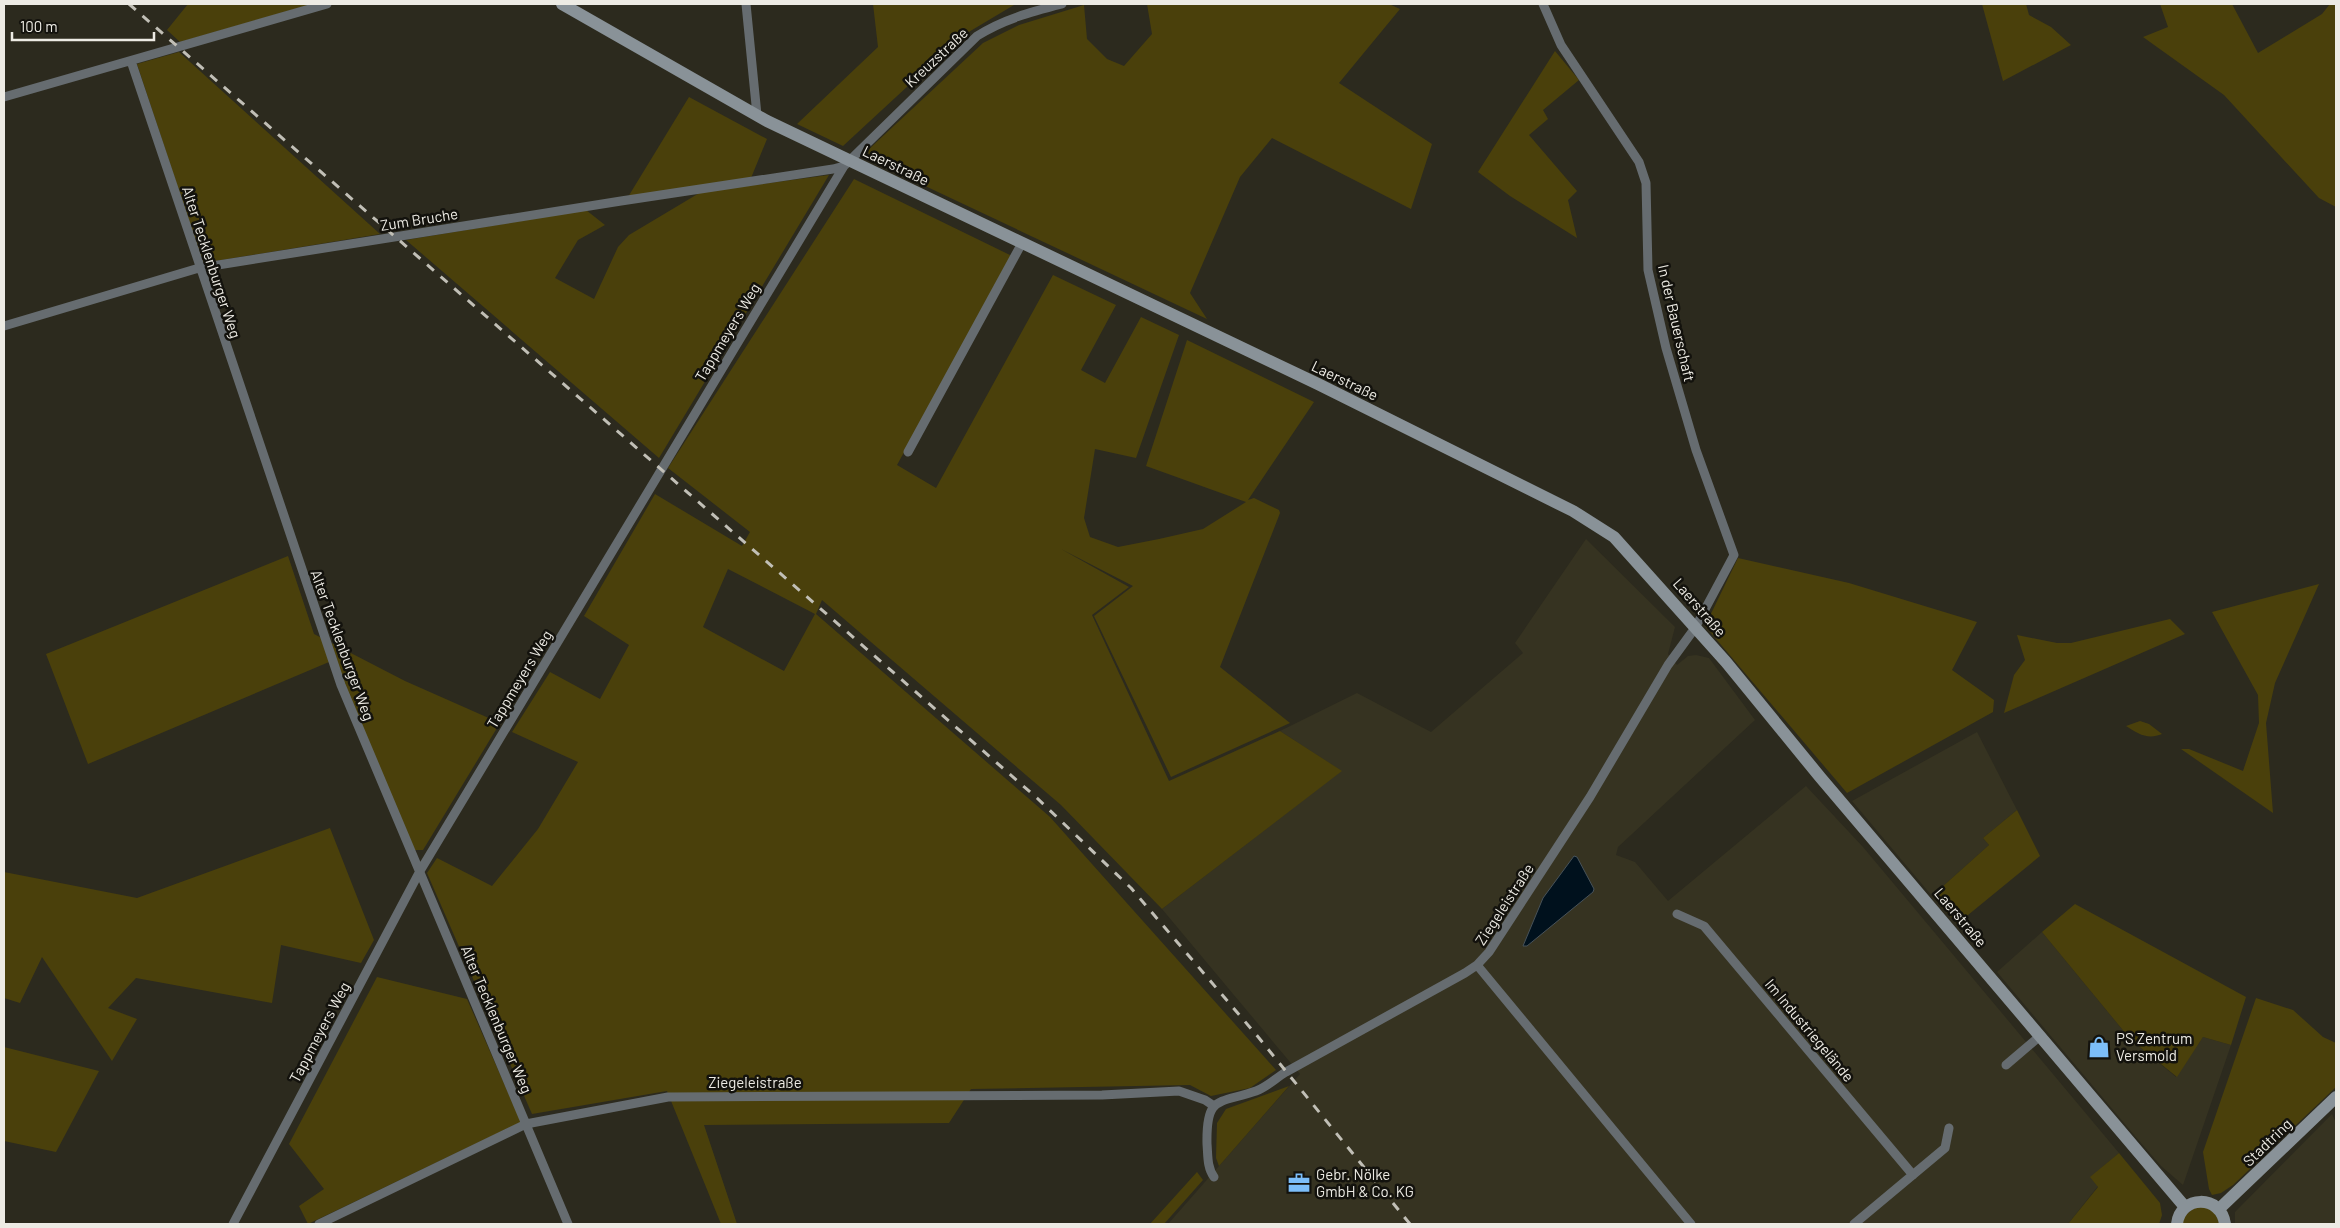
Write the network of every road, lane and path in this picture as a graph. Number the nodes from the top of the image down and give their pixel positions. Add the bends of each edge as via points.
1 (327, 4) edge
2 (562, 4) edge
3 (746, 4) edge
4 (1062, 4) edge
5 (1544, 4) edge
6 (131, 61) junction
7 (4, 97) edge
8 (756, 115) junction
9 (846, 163) junction
10 (1022, 243) junction
11 (200, 268) junction
12 (4, 326) edge
13 (908, 452) dead end
14 (1696, 628) junction
15 (420, 870) junction
16 (1677, 914) dead end
17 (1477, 965) junction
18 (2040, 1036) junction
19 (2006, 1065) dead end
20 (2336, 1097) edge
21 (1214, 1106) junction
22 (526, 1124) junction
23 (1949, 1128) dead end
24 (1913, 1175) junction
25 (1214, 1177) dead end
26 (2185, 1207) junction
27 (2219, 1208) junction
28 (233, 1224) edge
29 (319, 1224) edge
30 (568, 1224) edge
31 (1691, 1224) edge
32 (1854, 1224) edge
33 (2177, 1224) edge
34 (2225, 1224) edge

1 - 6 street
2 - 8 main road, Laerstraße
3 - 8 street
4 - 9 street, Kreuzstraße via 1017,16 977,36
5 - 14 street, In der Bauerschaft via 1561,45 1639,162 1646,183 1648,270 1666,348 1696,450 1734,555
6 - 7 street
6 - 11 street, Alter Tecklenburger Weg
8 - 9 main road, Laerstraße
9 - 10 main road, Laerstraße
9 - 11 street, Zum Bruche via 833,169
9 - 15 street, Tappmeyers Weg
10 - 13 street
10 - 14 main road, Laerstraße via 1318,384 1573,511 1614,537
11 - 12 street, Zum Bruche
11 - 15 street, Alter Tecklenburger Weg via 341,685
14 - 17 street, Ziegeleistraße via 1668,665 1590,796 1489,952
14 - 18 main road, Laerstraße
15 - 22 street, Alter Tecklenburger Weg
15 - 28 street, Tappmeyers Weg
16 - 24 street, Im Industriegelände via 1704,926
17 - 21 street, Ziegeleistraße via 1259,1090 1220,1100
17 - 31 street
18 - 19 street
18 - 26 main road, Laerstraße
20 - 27 main road, Stadtring
21 - 22 street, Ziegeleistraße via 1179,1091 1102,1095 668,1097
21 - 25 street via 1207,1122 1209,1165
22 - 29 street, Ziegeleistraße
22 - 30 street, Alter Tecklenburger Weg
23 - 24 street via 1946,1148
24 - 32 street
26 - 27 main road via 2206,1201
26 - 33 main road
27 - 34 main road

